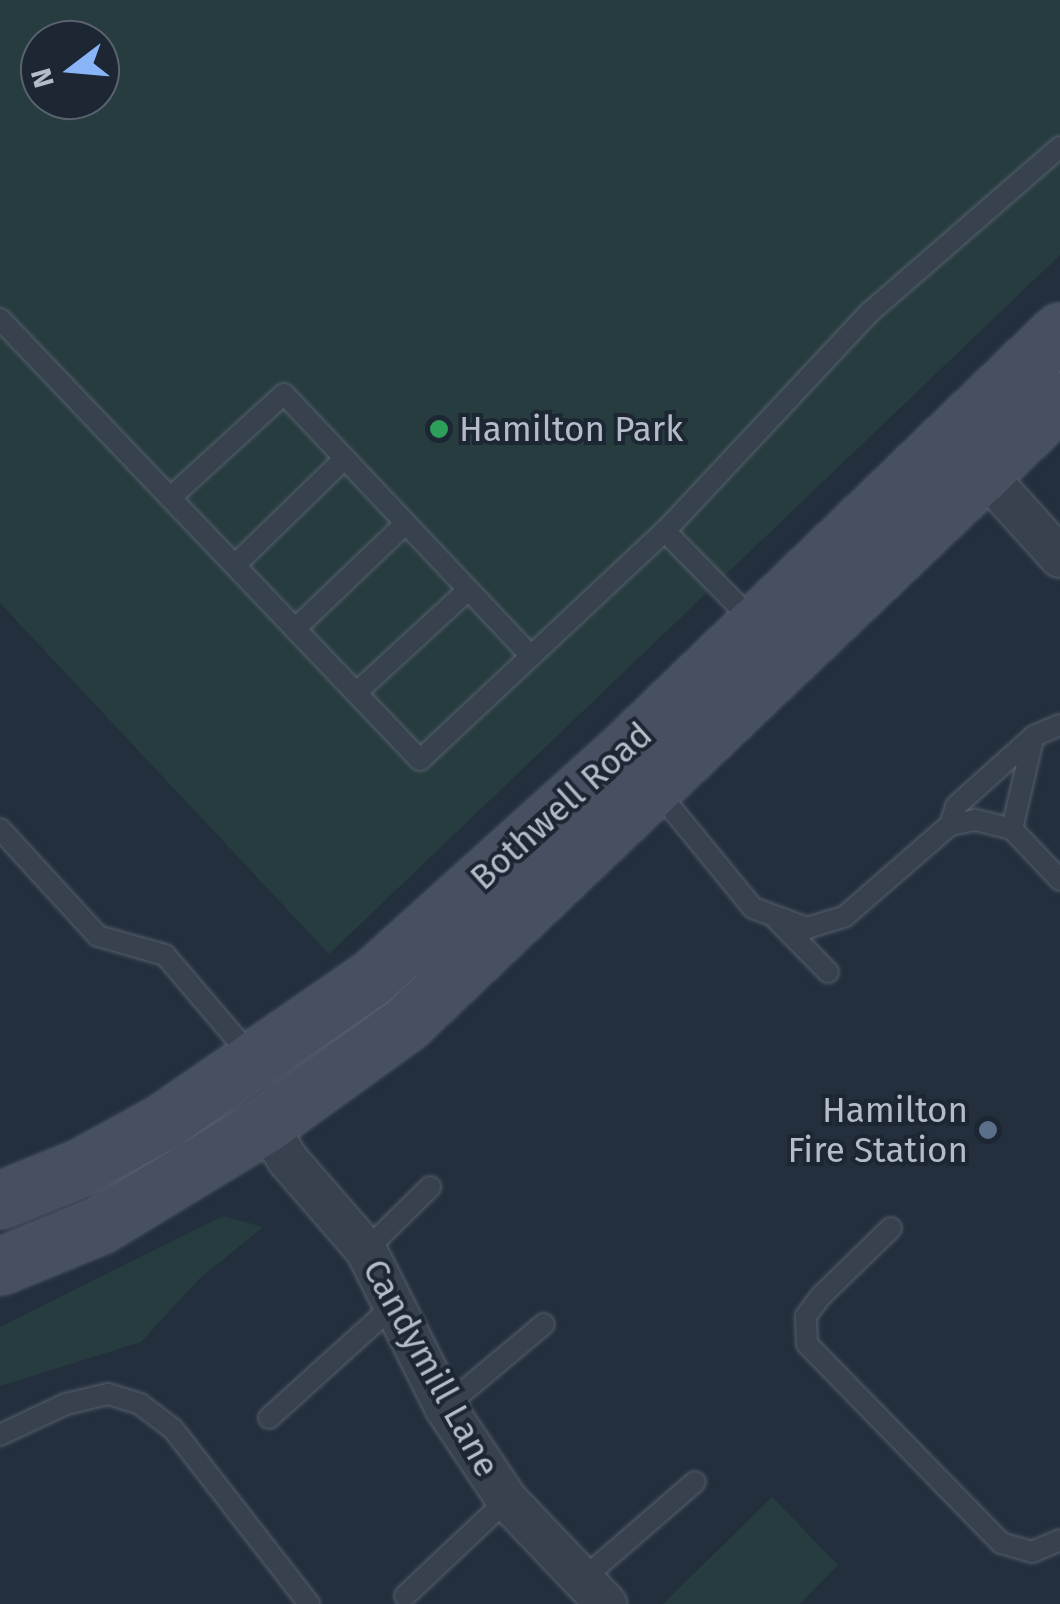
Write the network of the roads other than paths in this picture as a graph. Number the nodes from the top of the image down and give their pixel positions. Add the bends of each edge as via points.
1 (1060, 147) edge
2 (0, 318) edge
3 (1060, 330) edge
4 (1060, 400) edge
5 (344, 458) junction
6 (984, 474) junction
7 (170, 498) junction
8 (406, 523) junction
9 (665, 530) junction
10 (1060, 557) edge
11 (234, 565) junction
12 (468, 590) junction
13 (754, 623) junction
14 (295, 629) junction
15 (531, 656) junction
16 (356, 693) junction
17 (1060, 725) edge
18 (1034, 736) junction
19 (639, 770) junction
20 (950, 825) junction
21 (0, 829) edge
22 (1012, 829) junction
23 (1060, 880) edge
24 (774, 918) junction
25 (828, 972) dead end
26 (256, 1061) junction
27 (266, 1124) junction
28 (430, 1187) dead end
29 (0, 1200) edge
30 (891, 1228) dead end
31 (366, 1250) junction
32 (0, 1266) edge
33 (392, 1306) junction
34 (544, 1324) dead end
35 (444, 1407) junction
36 (269, 1418) dead end
37 (0, 1435) edge
38 (695, 1482) dead end
39 (507, 1500) junction
40 (1060, 1540) edge
41 (595, 1592) edge
42 (405, 1596) dead end
43 (309, 1604) edge

1 - 9 lane via 870,313
2 - 7 lane
3 - 13 main road, Bothwell Road
4 - 6 main road, Bothwell Road
5 - 7 lane via 284,394
5 - 8 lane
5 - 11 lane
6 - 10 street
6 - 19 main road, Bothwell Road
7 - 11 lane
8 - 12 lane
8 - 14 lane
9 - 13 lane
9 - 15 lane
11 - 14 lane
12 - 15 lane
12 - 16 lane
13 - 19 main road, Bothwell Road
14 - 16 lane
15 - 16 lane via 420,760
17 - 18 lane
18 - 20 lane via 956,806
18 - 22 lane
19 - 24 lane via 753,908
19 - 26 main road, Bothwell Road
19 - 27 main road, Bothwell Road via 406,1023
20 - 22 lane via 976,820
20 - 24 lane via 844,918 807,928
21 - 26 lane via 98,936 164,954
22 - 23 lane
24 - 25 lane
26 - 29 main road, Bothwell Road via 79,1168
27 - 31 street, Candymill Lane via 288,1160
27 - 32 main road, Bothwell Road via 100,1226
28 - 31 lane
30 - 40 lane via 820,1296 806,1316 808,1344 1001,1543 1032,1552
31 - 33 street, Candymill Lane
33 - 35 street, Candymill Lane
33 - 36 lane
34 - 35 lane
35 - 39 street, Candymill Lane
37 - 43 lane via 66,1404 108,1394 140,1404 173,1429
38 - 41 lane
39 - 41 street, Candymill Lane
39 - 42 lane

